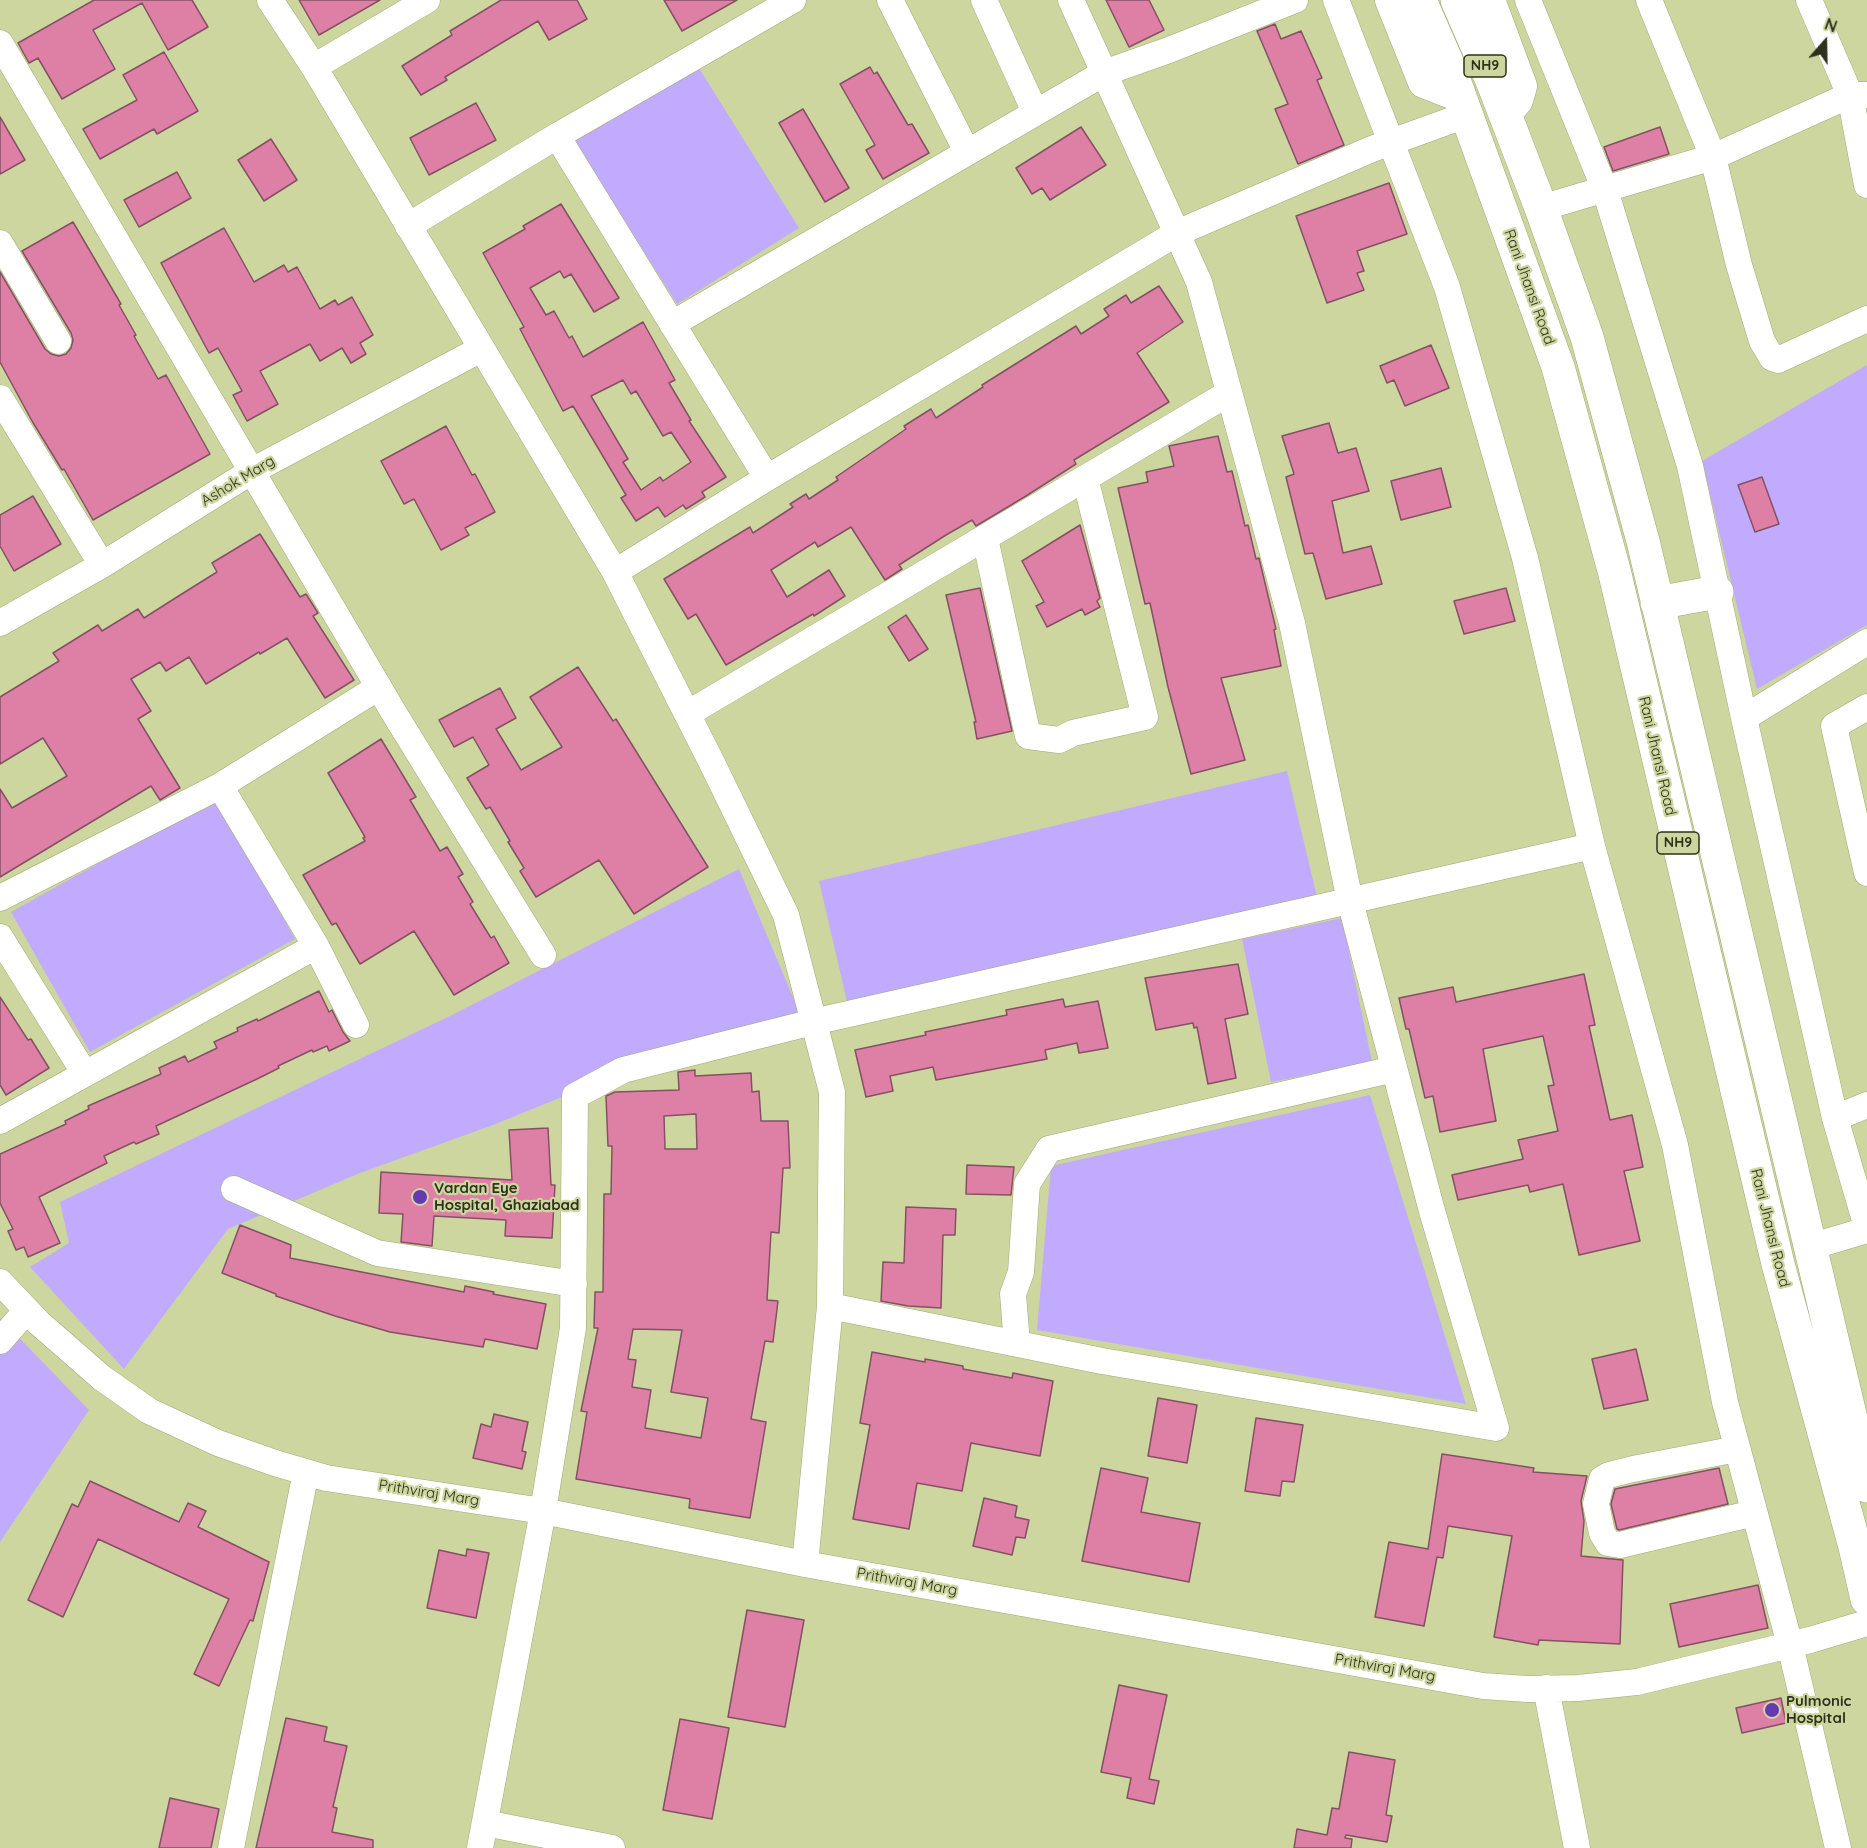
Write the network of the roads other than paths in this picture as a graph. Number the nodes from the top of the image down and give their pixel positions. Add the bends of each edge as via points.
1 (270, 0) edge
2 (427, 0) edge
3 (793, 0) edge
4 (890, 0) edge
5 (984, 0) edge
6 (1071, 0) edge
7 (1295, 0) edge
8 (1336, 0) edge
9 (1391, 0) edge
10 (1528, 0) edge
11 (1649, 0) edge
12 (1809, 0) edge
13 (1470, 6) edge
14 (1426, 14) edge
15 (0, 43) edge
16 (314, 67) junction
17 (1104, 73) junction
18 (1858, 95) edge
19 (1463, 106) junction
20 (1035, 112) junction
21 (556, 136) junction
22 (1389, 142) junction
23 (967, 152) junction
24 (1713, 157) junction
25 (1867, 185) edge
26 (1605, 190) junction
27 (1541, 208) junction
28 (408, 226) junction
29 (1177, 233) junction
30 (0, 243) edge
31 (1867, 319) edge
32 (672, 324) junction
33 (58, 341) dead end
34 (481, 349) junction
35 (1229, 393) junction
36 (0, 398) edge
37 (252, 471) junction
38 (766, 478) junction
39 (1085, 478) junction
40 (985, 538) junction
41 (102, 565) junction
42 (615, 572) junction
43 (1717, 592) junction
44 (1658, 603) junction
45 (0, 622) edge
46 (1867, 642) edge
47 (379, 687) junction
48 (1867, 707) edge
49 (687, 714) junction
50 (1744, 718) junction
51 (1692, 751) junction
52 (1658, 756) junction
53 (220, 786) junction
54 (1861, 811) edge
55 (1709, 822) junction
56 (1675, 831) junction
57 (1592, 846) junction
58 (1867, 873) edge
59 (0, 898) edge
60 (1350, 901) junction
61 (0, 937) edge
62 (316, 946) junction
63 (543, 955) dead end
64 (813, 1022) junction
65 (356, 1025) dead end
66 (1394, 1069) junction
67 (85, 1074) junction
68 (1867, 1105) edge
69 (1835, 1118) junction
70 (0, 1121) edge
71 (234, 1189) dead end
72 (1867, 1229) edge
73 (1810, 1247) junction
74 (0, 1282) edge
75 (574, 1284) junction
76 (830, 1306) junction
77 (27, 1310) junction
78 (0, 1341) edge
79 (1017, 1344) junction
80 (1737, 1449) junction
81 (306, 1472) junction
82 (1867, 1486) edge
83 (543, 1511) junction
84 (1754, 1513) junction
85 (805, 1564) junction
86 (1867, 1599) edge
87 (1867, 1623) edge
88 (1790, 1645) junction
89 (1546, 1688) junction
90 (485, 1823) junction
91 (231, 1848) edge
92 (480, 1848) edge
93 (612, 1848) edge
94 (1577, 1848) edge
95 (1838, 1848) edge

1 - 16 street
2 - 16 street
3 - 21 street
4 - 23 street
5 - 20 street
6 - 17 street
7 - 17 street
8 - 22 street
9 - 19 main road via 1424,82
10 - 26 street
11 - 24 street
12 - 18 street
13 - 27 highway, NH9
14 - 19 highway, NH9
15 - 37 street
16 - 28 street
17 - 20 street
17 - 29 street
18 - 24 street
18 - 25 street
19 - 22 street
19 - 52 highway, Rani Jhansi Road / NH9 via 1558,367 1614,570
20 - 23 street
21 - 28 street
21 - 32 street
22 - 29 street
22 - 57 street via 1450,298 1525,558
23 - 32 street
24 - 26 street
24 - 31 street via 1739,265 1762,341 1772,358 1778,360
26 - 27 street
26 - 43 street via 1690,466
27 - 44 highway, NH9 via 1587,337
28 - 34 street
29 - 35 street via 1199,282
29 - 38 street
30 - 33 street
32 - 38 street
34 - 37 street, Ashok Marg
34 - 42 street
35 - 39 street
35 - 60 street via 1292,623
36 - 41 street
37 - 41 street, Ashok Marg
37 - 47 street
38 - 42 street
39 - 40 street
39 - 40 street via 1145,717 1072,733 1059,740 1028,736
40 - 49 street
41 - 45 street, Ashok Marg
42 - 49 street
43 - 44 highway
43 - 50 street
44 - 51 highway, NH9
46 - 50 street
47 - 53 street
47 - 63 street
48 - 54 street via 1834,726
49 - 64 street via 786,915
50 - 69 street
51 - 52 highway
51 - 55 highway, NH9
52 - 56 highway, Rani Jhansi Road / NH9
53 - 59 street
53 - 62 street
54 - 58 street
55 - 56 highway
55 - 73 highway, NH9
56 - 86 highway, Rani Jhansi Road / NH9 via 1778,1264
57 - 60 street
57 - 80 street via 1675,1145
60 - 64 street
60 - 66 street
61 - 67 street
62 - 65 street
62 - 67 street
64 - 75 street via 623,1070 575,1096
64 - 76 street via 832,1092
66 - 79 street via 1049,1149 1027,1184 1021,1272 1013,1294
66 - 79 street via 1497,1428
67 - 70 street
68 - 69 street
69 - 72 street
71 - 75 street via 377,1253
72 - 73 street
73 - 82 highway, NH9
74 - 77 street, Prithviraj Marg
75 - 83 street via 573,1328
76 - 79 street
76 - 85 street
77 - 78 street
77 - 81 street, Prithviraj Marg via 102,1378 149,1411 218,1443
80 - 84 street
80 - 84 street via 1602,1479 1596,1504 1602,1533 1608,1542 1620,1545
81 - 83 street, Prithviraj Marg
81 - 91 street
83 - 85 street, Prithviraj Marg
83 - 90 street
84 - 88 street
85 - 89 street, Prithviraj Marg via 1483,1686
87 - 88 street, Prithviraj Marg
88 - 89 street, Prithviraj Marg via 1637,1682
88 - 95 street
89 - 94 street
90 - 92 street
90 - 93 street

